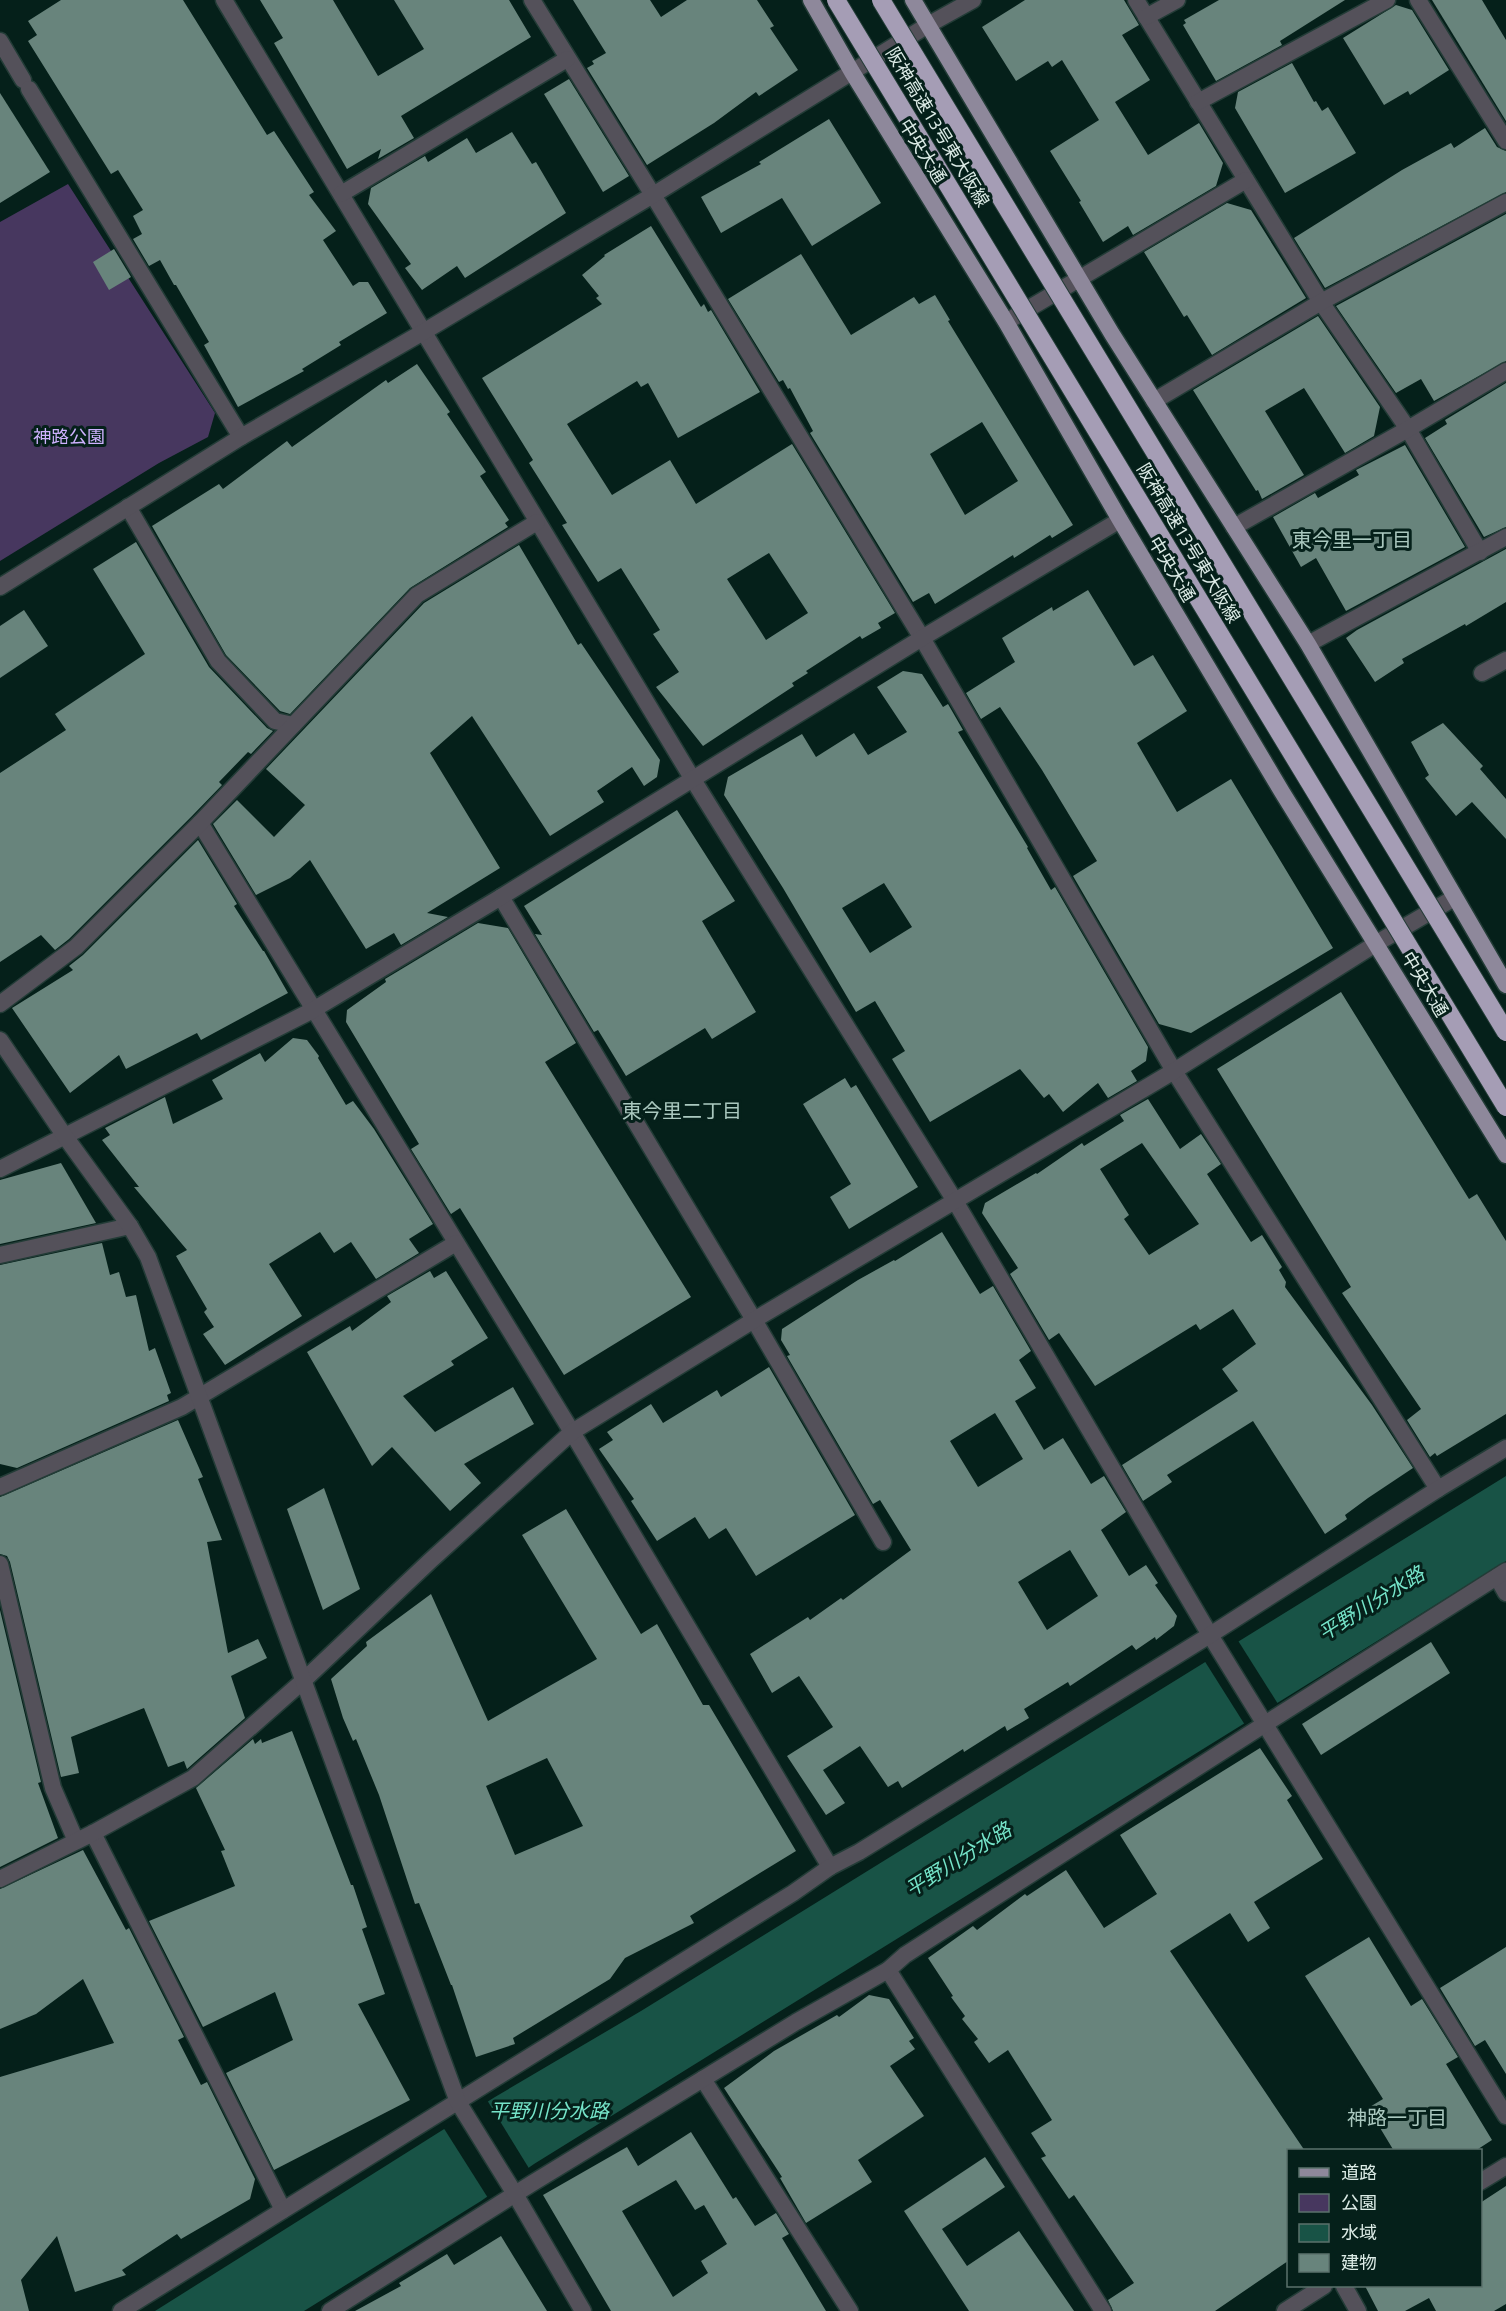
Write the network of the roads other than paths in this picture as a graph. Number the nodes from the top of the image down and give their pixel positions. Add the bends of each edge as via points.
1 (224, 0) edge
2 (531, 0) edge
3 (811, 0) edge
4 (836, 0) edge
5 (882, 0) edge
6 (913, 0) edge
7 (973, 0) edge
8 (1136, 0) edge
9 (1177, 0) edge
10 (1388, 0) edge
11 (1418, 0) edge
12 (1146, 17) junction
13 (928, 25) junction
14 (0, 40) edge
15 (567, 59) junction
16 (852, 72) junction
17 (1198, 102) junction
18 (1506, 141) edge
19 (1246, 180) junction
20 (340, 194) junction
21 (653, 195) junction
22 (1506, 202) edge
23 (1080, 279) junction
24 (1321, 302) junction
25 (1006, 322) junction
26 (425, 331) junction
27 (1506, 371) edge
28 (1154, 401) junction
29 (1408, 429) junction
30 (241, 436) junction
31 (128, 507) junction
32 (1120, 520) junction
33 (537, 522) junction
34 (1234, 527) junction
35 (1506, 537) edge
36 (1480, 552) junction
37 (0, 587) edge
38 (922, 638) junction
39 (1308, 644) junction
40 (1506, 660) edge
41 (1482, 673) dead end
42 (293, 725) junction
43 (692, 778) junction
44 (200, 823) junction
45 (501, 897) junction
46 (1454, 898) junction
47 (1377, 943) junction
48 (1506, 985) edge
49 (0, 1004) edge
50 (313, 1010) junction
51 (1506, 1032) edge
52 (0, 1040) edge
53 (1174, 1071) junction
54 (1506, 1107) edge
55 (64, 1135) junction
56 (1506, 1155) edge
57 (0, 1169) edge
58 (955, 1201) junction
59 (130, 1226) junction
60 (456, 1243) junction
61 (0, 1255) edge
62 (754, 1320) junction
63 (200, 1397) junction
64 (572, 1432) junction
65 (1506, 1448) edge
66 (0, 1487) edge
67 (1438, 1489) junction
68 (883, 1542) dead end
69 (0, 1564) edge
70 (1501, 1574) edge
71 (1506, 1593) edge
72 (1215, 1642) junction
73 (303, 1681) junction
74 (1263, 1720) junction
75 (93, 1833) junction
76 (76, 1841) junction
77 (830, 1867) junction
78 (0, 1879) edge
79 (888, 1970) junction
80 (703, 2079) junction
81 (461, 2108) junction
82 (1506, 2116) edge
83 (1506, 2166) edge
84 (1482, 2181) edge
85 (512, 2190) junction
86 (283, 2210) junction
87 (1322, 2287) edge
88 (1345, 2287) edge
89 (121, 2311) edge
90 (330, 2311) edge
91 (583, 2311) edge
92 (850, 2311) edge
93 (1104, 2311) edge
94 (1285, 2311) edge
95 (1358, 2311) edge

1 - 20 street
2 - 15 street
3 - 16 main road, 中央大通
4 - 54 highway, 阪神高速13号東大阪線, bridge
5 - 51 highway, 阪神高速13号東大阪線, bridge
6 - 13 main road
7 - 13 street
8 - 12 street
9 - 12 street
10 - 17 street
11 - 18 street
12 - 17 street
13 - 16 street
13 - 23 main road
14 - 30 street
15 - 20 street
15 - 21 street
16 - 21 street
16 - 25 main road, 中央大通
17 - 19 street
19 - 23 street
19 - 24 street
20 - 26 street
21 - 26 street
21 - 38 street
22 - 24 street
23 - 25 street
23 - 28 main road
24 - 28 street
24 - 29 street
25 - 32 main road, 中央大通
26 - 30 street
26 - 33 street
27 - 29 street
28 - 34 main road
29 - 34 street
29 - 36 street
30 - 31 street
31 - 37 street
31 - 42 street via 218,661 274,721
32 - 38 street
32 - 47 main road, 中央大通
33 - 42 street via 417,595
33 - 43 street
34 - 39 main road
35 - 36 street
36 - 39 street
38 - 43 street
38 - 53 street
39 - 46 main road
40 - 41 street
42 - 44 street
43 - 45 street
43 - 58 street
44 - 49 street via 76,947
44 - 50 street
45 - 50 street
45 - 62 street
46 - 47 street
46 - 48 main road
47 - 53 street
47 - 56 main road, 中央大通
50 - 55 street
50 - 60 street
52 - 55 street
53 - 58 street
53 - 67 street
55 - 57 street
55 - 59 street
58 - 62 street
58 - 72 street
59 - 61 street
59 - 63 street via 148,1257
60 - 63 street
60 - 64 street
62 - 64 street
62 - 68 street
63 - 66 street
63 - 73 street
64 - 73 street
64 - 77 street
65 - 67 street
67 - 72 street
69 - 76 street via 53,1788
70 - 71 street
70 - 74 street
72 - 74 street
72 - 77 street
73 - 75 street via 193,1778
73 - 81 street
74 - 79 street via 905,1955
74 - 82 street
75 - 76 street
75 - 86 street
76 - 78 street
77 - 81 street
79 - 80 street
79 - 93 street
80 - 85 street
80 - 92 street
81 - 85 street
81 - 86 street
83 - 84 street
85 - 90 street
85 - 91 street
86 - 89 street
87 - 94 street
88 - 95 street

